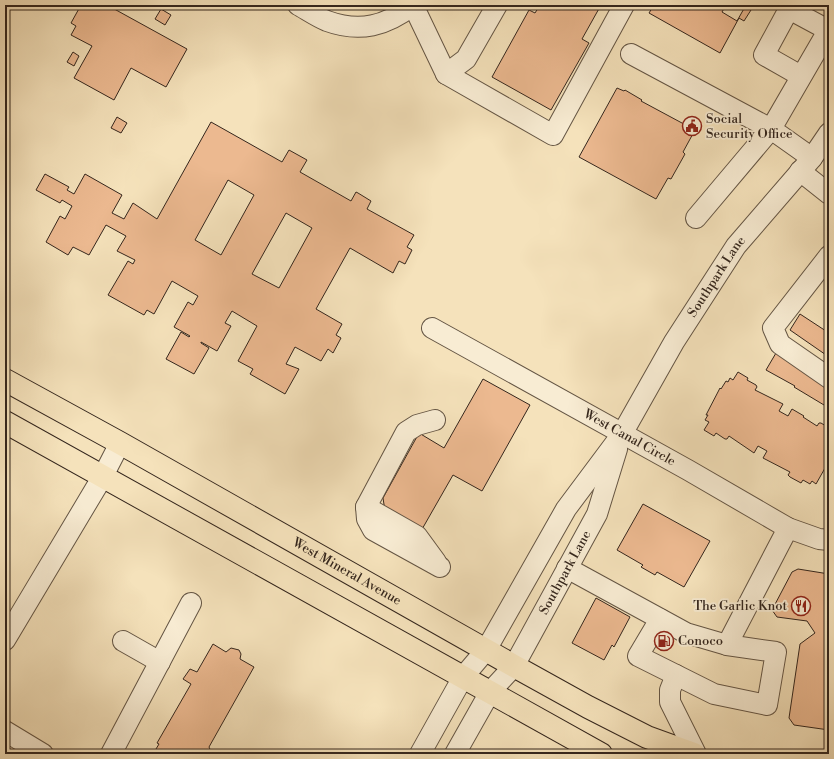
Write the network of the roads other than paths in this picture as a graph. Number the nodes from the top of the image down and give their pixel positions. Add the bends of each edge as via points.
1 (298, 5) edge
2 (413, 5) edge
3 (497, 5) edge
4 (624, 5) edge
5 (829, 29) edge
6 (631, 54) dead end
7 (446, 74) junction
8 (801, 76) junction
9 (771, 129) junction
10 (829, 133) edge
11 (814, 161) edge
12 (829, 194) edge
13 (696, 218) dead end
14 (829, 256) edge
15 (432, 328) dead end
16 (829, 378) edge
17 (5, 380) edge
18 (435, 420) dead end
19 (5, 422) edge
20 (622, 434) junction
21 (120, 443) junction
22 (103, 476) junction
23 (788, 528) junction
24 (829, 540) edge
25 (440, 567) dead end
26 (567, 568) junction
27 (192, 603) dead end
28 (660, 619) junction
29 (5, 640) edge
30 (123, 641) dead end
31 (727, 645) junction
32 (160, 662) junction
33 (475, 663) junction
34 (676, 675) junction
35 (501, 680) junction
36 (5, 731) edge
37 (43, 754) edge
38 (111, 754) edge
39 (420, 754) edge
40 (455, 754) edge
41 (601, 754) edge
42 (695, 754) edge

1 - 2 street via 326,21 344,26 366,27 398,17
2 - 7 street
3 - 7 street via 466,59
4 - 7 street via 553,135
5 - 8 street
5 - 8 street via 789,9 764,55
6 - 9 street
8 - 9 street
9 - 11 street
9 - 13 street
10 - 11 street, Southpark Lane
11 - 12 street
11 - 20 street, Southpark Lane via 736,246 674,342
14 - 16 street via 773,328 780,344
15 - 20 street, West Canal Circle
17 - 21 main road, West Mineral Avenue
18 - 25 street via 417,425 406,432 366,508 367,519 373,530
19 - 22 main road, West Mineral Avenue
20 - 23 street, West Canal Circle
20 - 26 street, Southpark Lane via 597,514
20 - 33 street, Southpark Lane via 566,509
21 - 22 street
21 - 33 main road, West Mineral Avenue
22 - 29 street
22 - 33 main road, West Mineral Avenue
23 - 24 street, West Canal Circle
23 - 31 street
26 - 28 street
26 - 35 street, Southpark Lane
27 - 32 street
28 - 31 street via 686,634
28 - 34 street via 638,656
30 - 32 street
31 - 34 street via 776,652 768,705 714,694
32 - 38 street
33 - 35 main road, West Mineral Avenue
33 - 35 main road, West Mineral Avenue
33 - 39 street, Southpark Lane
34 - 42 street via 670,690 670,702
35 - 40 street, Southpark Lane
35 - 41 main road, West Mineral Avenue
35 - 42 main road, West Mineral Avenue
36 - 37 street

